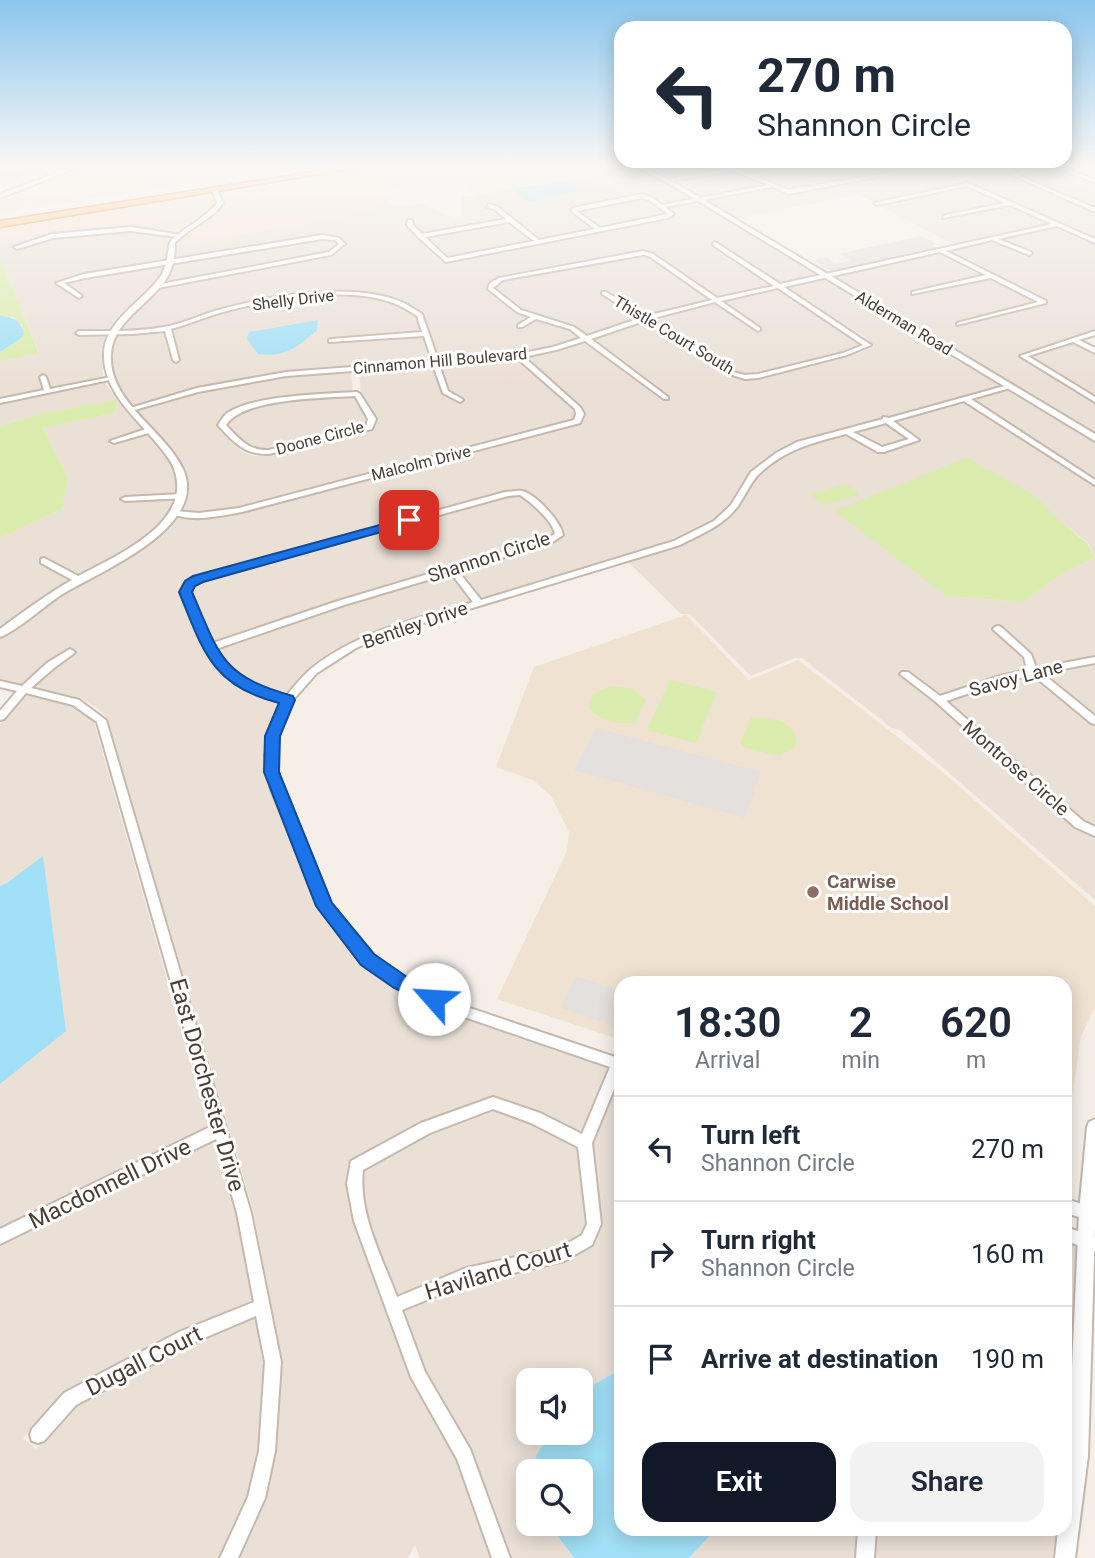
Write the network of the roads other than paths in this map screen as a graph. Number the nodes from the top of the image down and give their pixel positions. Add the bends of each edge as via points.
1 (40, 240) edge
2 (174, 240) edge
3 (306, 240) edge
4 (332, 240) edge
5 (424, 240) edge
6 (535, 240) edge
7 (549, 240) edge
8 (766, 240) edge
9 (990, 240) edge
10 (995, 240) edge
11 (538, 242) junction
12 (715, 244) dead end
13 (17, 247) dead end
14 (942, 251) junction
15 (1029, 253) dead end
16 (172, 262) junction
17 (990, 276) junction
18 (828, 277) junction
19 (158, 286) junction
20 (781, 286) junction
21 (604, 293) dead end
22 (914, 293) dead end
23 (79, 296) dead end
24 (717, 300) junction
25 (536, 316) junction
26 (647, 318) junction
27 (959, 324) dead end
28 (520, 326) dead end
29 (169, 328) junction
30 (758, 329) dead end
31 (79, 333) dead end
32 (114, 333) junction
33 (1095, 333) edge
34 (426, 334) junction
35 (586, 340) junction
36 (1074, 340) junction
37 (331, 341) dead end
38 (1095, 351) edge
39 (519, 356) junction
40 (177, 360) dead end
41 (436, 363) junction
42 (355, 369) junction
43 (43, 377) dead end
44 (111, 379) junction
45 (1008, 387) junction
46 (47, 390) junction
47 (357, 394) junction
48 (666, 398) dead end
49 (964, 398) junction
50 (460, 400) dead end
51 (1095, 400) edge
52 (0, 401) edge
53 (131, 408) junction
54 (886, 419) junction
55 (149, 430) junction
56 (847, 431) junction
57 (1095, 438) edge
58 (114, 440) dead end
59 (1095, 483) edge
60 (182, 496) junction
61 (125, 499) dead end
62 (175, 513) junction
63 (44, 561) dead end
64 (452, 569) junction
65 (79, 580) junction
66 (479, 603) junction
67 (998, 629) dead end
68 (0, 634) edge
69 (209, 648) junction
70 (71, 652) dead end
71 (1095, 660) edge
72 (1032, 670) junction
73 (905, 674) dead end
74 (0, 684) edge
75 (24, 689) junction
76 (288, 700) junction
77 (939, 700) junction
78 (0, 717) edge
79 (1095, 721) edge
80 (1095, 832) edge
81 (614, 1062) edge
82 (614, 1076) edge
83 (1095, 1127) edge
84 (219, 1130) junction
85 (585, 1143) junction
86 (1072, 1208) edge
87 (1091, 1214) edge
88 (1072, 1236) edge
89 (0, 1237) edge
90 (1090, 1242) edge
91 (263, 1306) junction
92 (393, 1306) junction
93 (38, 1435) dead end
94 (1072, 1503) edge
95 (867, 1536) edge
96 (1068, 1536) edge
97 (229, 1558) edge
98 (501, 1558) edge
99 (865, 1558) edge
100 (1065, 1558) edge

1 - 13 street
2 - 16 street
3 - 16 street
4 - 19 street via 341,242 341,247 331,253
5 - 11 street via 446,260
6 - 11 street
7 - 11 street
8 - 18 street, Alderman Road
9 - 14 street, Cinnamon Hill Boulevard
10 - 15 street
12 - 20 street
14 - 17 street
14 - 18 street, Cinnamon Hill Boulevard
16 - 19 street
16 - 23 street via 59,283
17 - 22 street
17 - 27 street via 1044,302
18 - 20 street, Cinnamon Hill Boulevard
18 - 45 street, Alderman Road
19 - 32 street
20 - 24 street, Cinnamon Hill Boulevard
20 - 26 street, Thistle Court South via 867,345 745,377 731,373
21 - 26 street, Thistle Court South
24 - 25 street via 642,253 492,284 490,288 509,304
24 - 26 street, Cinnamon Hill Boulevard
24 - 30 street
25 - 28 street
25 - 35 street via 572,328
26 - 35 street, Cinnamon Hill Boulevard
29 - 32 street, Shelly Drive
29 - 34 street, Shelly Drive via 223,310 332,294 387,299 405,306 420,315
29 - 40 street
31 - 32 street, Shelly Drive
32 - 44 street via 107,354
33 - 36 street
34 - 37 street
34 - 41 street, Shelly Drive
35 - 39 street, Cinnamon Hill Boulevard
35 - 48 street
36 - 38 street
36 - 51 street via 1023,356
39 - 41 street, Cinnamon Hill Boulevard
39 - 62 street, Malcolm Drive via 578,408 577,421 239,510 214,515
41 - 42 street, Cinnamon Hill Boulevard
41 - 50 street, Shelly Drive via 445,392
42 - 47 street, Doone Circle
42 - 53 street, Cinnamon Hill Boulevard via 242,381
43 - 46 street
44 - 46 street
44 - 53 street via 116,393
45 - 49 street, Bentley Drive
45 - 57 street, Alderman Road
46 - 52 street
47 - 47 street, Doone Circle via 372,419 369,427 269,453 245,450 222,425 227,415 279,400
49 - 54 street, Bentley Drive
49 - 59 street
53 - 55 street
54 - 56 street, Bentley Drive
54 - 56 street via 915,440 881,450
55 - 58 street
55 - 60 street via 178,467
56 - 66 street, Bentley Drive via 779,455 754,474 717,523 680,541
60 - 61 street
60 - 62 street
62 - 65 street via 142,543
63 - 65 street
64 - 66 street
64 - 69 street, Shannon Circle
64 - 69 street, Shannon Circle via 552,540 559,530 529,496 508,494 198,579 187,586 186,594
65 - 68 street
66 - 76 street, Bentley Drive via 353,646 314,671
67 - 72 street via 1028,656
69 - 76 street, Shannon Circle via 235,680 258,693
70 - 75 street
71 - 72 street, Savoy Lane
72 - 77 street, Savoy Lane
72 - 79 street
73 - 77 street, Montrose Circle
74 - 75 street, East Dorchester Drive
75 - 78 street
75 - 84 street, East Dorchester Drive via 76,702 101,720
76 - 81 street, Bentley Drive via 272,736 273,780 324,906 368,960 401,983 451,1007
77 - 80 street, Montrose Circle via 1079,824
82 - 85 street, Haviland Court
83 - 87 street
84 - 89 street, Macdonnell Drive
84 - 91 street, East Dorchester Drive via 244,1213
85 - 92 street, Haviland Court via 594,1224 587,1240 564,1254 449,1282
85 - 92 street via 492,1103 426,1128 356,1166 354,1184 361,1221
86 - 87 street
87 - 90 street
88 - 90 street
90 - 94 street
91 - 93 street, Dugall Court via 185,1338 70,1399
91 - 97 street, East Dorchester Drive via 273,1362 267,1451 256,1498
92 - 98 street via 419,1377 464,1455
95 - 99 street
96 - 100 street

